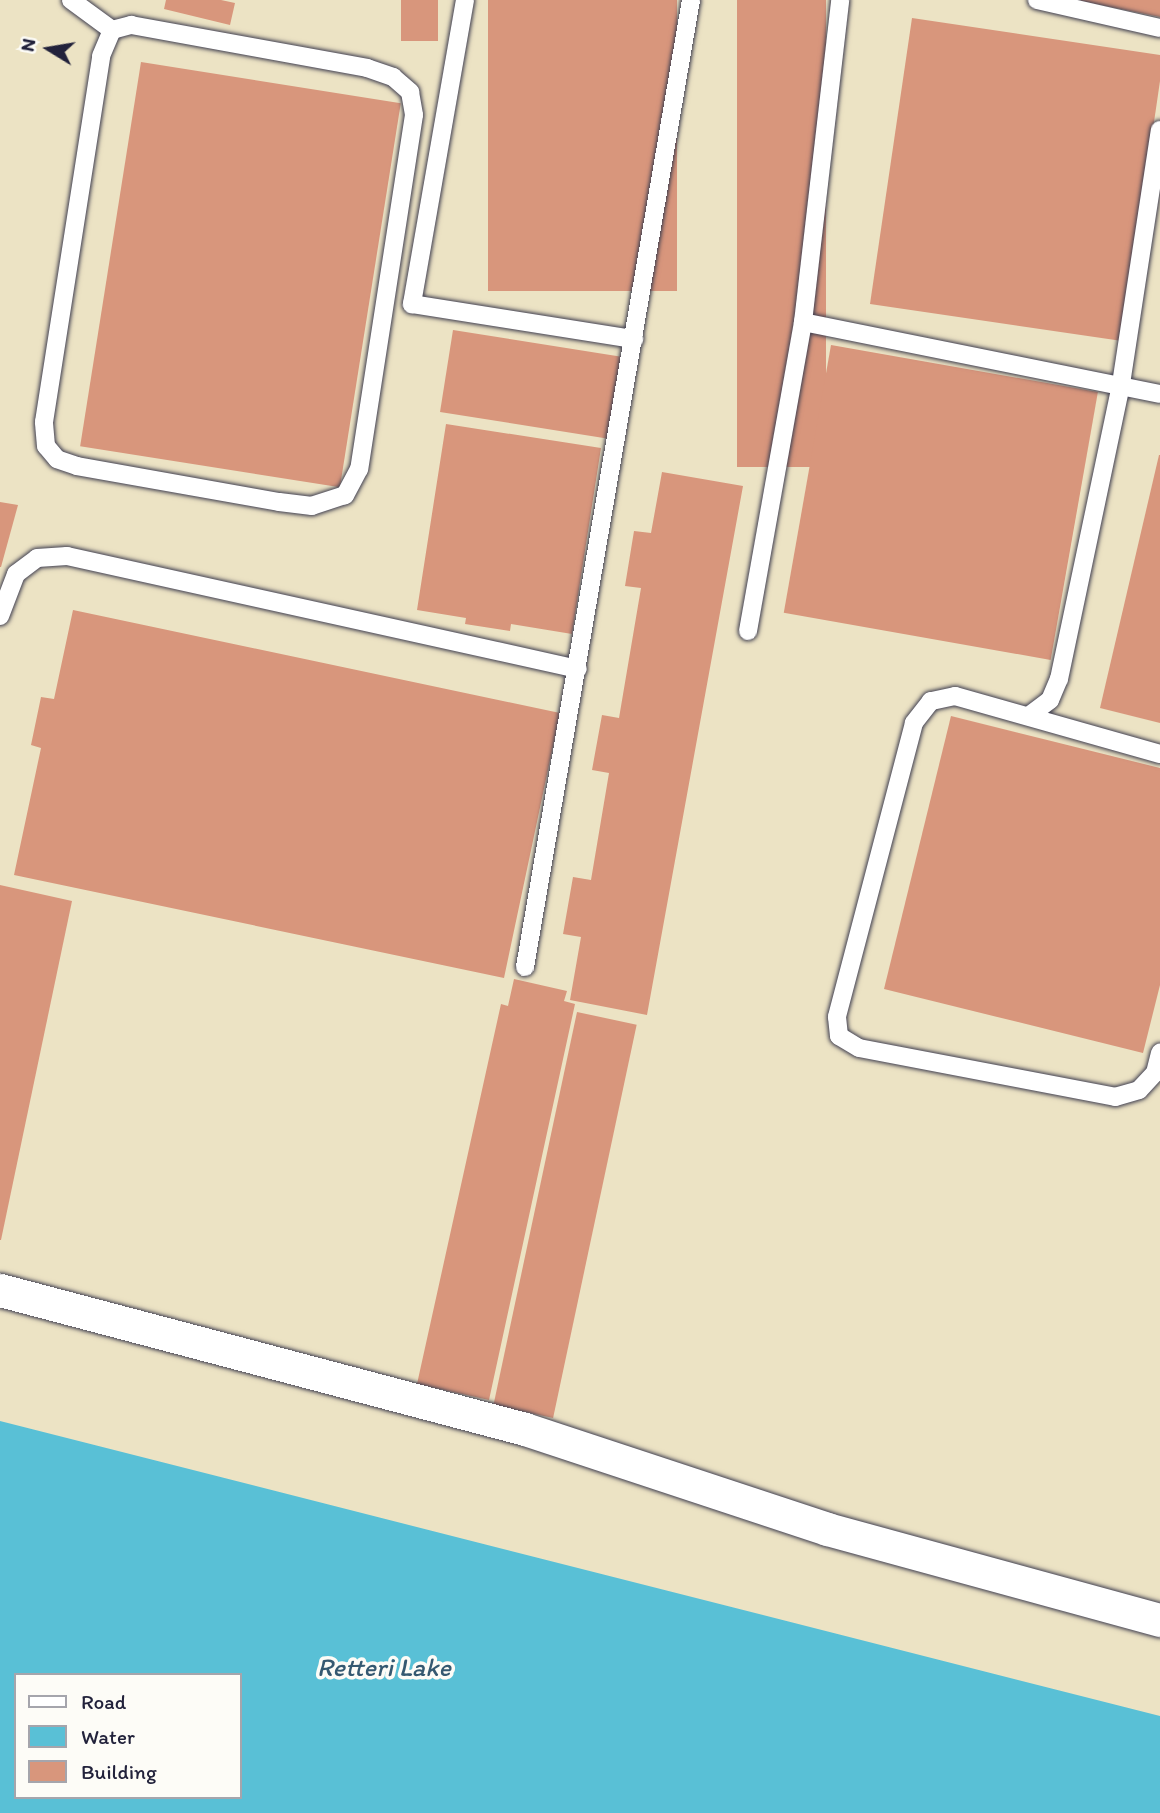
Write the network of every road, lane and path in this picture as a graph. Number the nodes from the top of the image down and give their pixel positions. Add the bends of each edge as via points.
1 (71, 0) edge
2 (465, 0) edge
3 (691, 0) edge
4 (840, 0) edge
5 (1037, 0) edge
6 (1160, 28) edge
7 (112, 30) junction
8 (1160, 130) edge
9 (803, 322) junction
10 (634, 340) junction
11 (1121, 384) junction
12 (1160, 394) edge
13 (0, 616) edge
14 (748, 631) dead end
15 (578, 669) junction
16 (1030, 715) junction
17 (1160, 754) edge
18 (525, 967) dead end
19 (1160, 1053) edge
20 (0, 1290) edge
21 (1160, 1620) edge

1 - 7 lane
2 - 10 lane via 412,304
3 - 10 lane
4 - 9 lane
5 - 6 lane
7 - 7 lane via 131,25 367,68 393,77 410,92 414,115 359,469 345,495 312,506 279,502 77,466 57,459 46,446 44,422 101,56
8 - 11 lane
9 - 11 lane
9 - 14 lane
10 - 15 lane
11 - 12 lane
11 - 16 lane via 1059,679 1050,700
13 - 15 lane via 16,574 37,558 67,556
15 - 18 lane
16 - 17 lane
16 - 19 lane via 955,696 930,701 914,723 837,1017 839,1036 859,1048 1115,1097 1139,1090 1155,1073
20 - 21 street via 525,1429 827,1529

